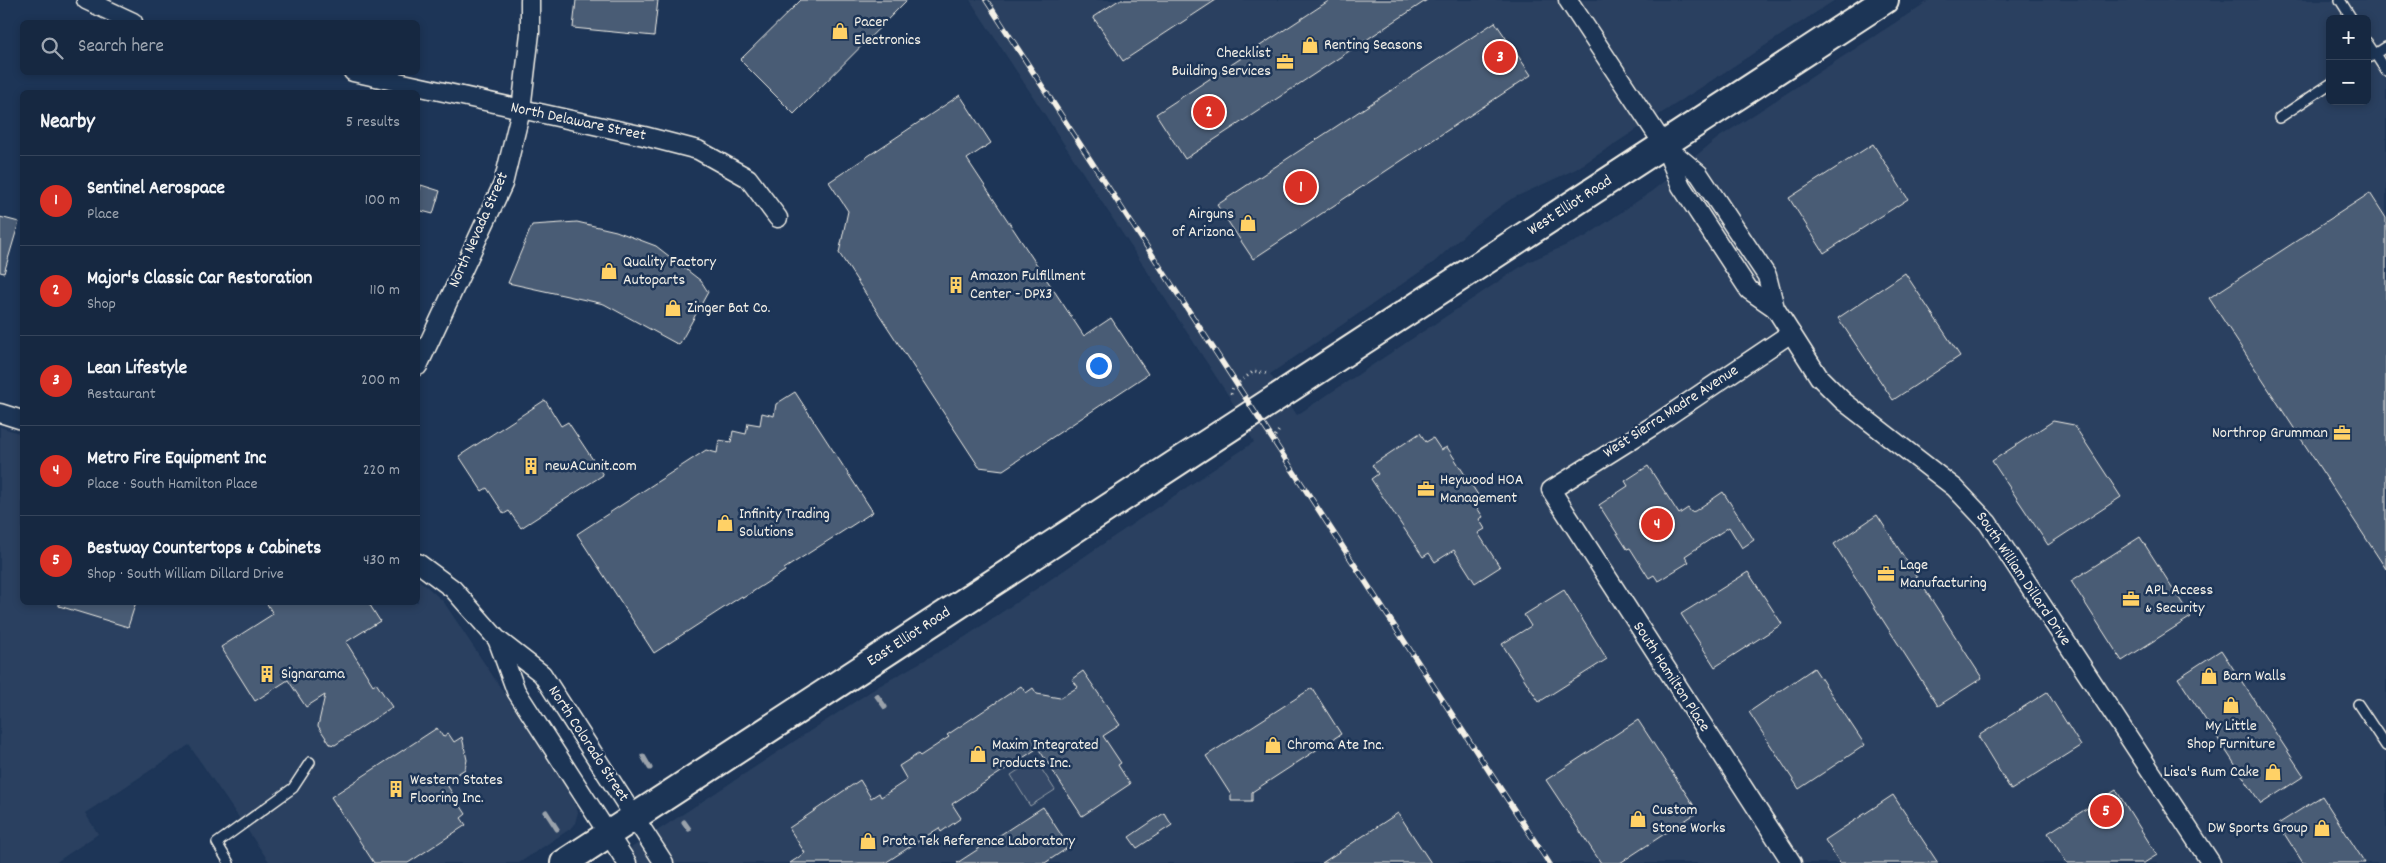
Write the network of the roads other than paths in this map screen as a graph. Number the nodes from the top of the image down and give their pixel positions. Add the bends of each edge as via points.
1 (86, 0) edge
2 (530, 0) edge
3 (1568, 0) edge
4 (1885, 0) edge
5 (2340, 0) edge
6 (2349, 15) edge
7 (129, 20) edge
8 (2386, 47) edge
9 (2371, 56) edge
10 (2386, 71) edge
11 (366, 75) edge
12 (2326, 87) edge
13 (521, 110) junction
14 (2279, 118) dead end
15 (1664, 145) junction
16 (778, 218) dead end
17 (1791, 333) junction
18 (420, 362) edge
19 (1254, 411) joint
20 (0, 413) edge
21 (20, 419) edge
22 (1551, 490) joint
23 (420, 564) edge
24 (497, 639) junction
25 (2358, 704) dead end
26 (2386, 746) edge
27 (310, 762) dead end
28 (634, 816) junction
29 (608, 834) junction
30 (229, 863) edge
31 (564, 863) edge
32 (627, 863) edge
33 (664, 863) edge
34 (1792, 863) edge
35 (2211, 863) edge

1 - 7 street
2 - 13 street, North Nevada Street via 530,33
3 - 15 street, South William Dillard Drive
4 - 15 main road, West Elliot Road
5 - 6 lane
8 - 9 lane
9 - 10 lane
11 - 13 street, North Delaware Street
12 - 14 lane
13 - 16 street, North Delaware Street via 698,150 748,178
13 - 18 street, North Nevada Street via 503,184
15 - 17 street, South William Dillard Drive via 1699,174 1767,276 1775,308
15 - 19 main road, West Elliot Road
17 - 22 street, West Sierra Madre Avenue
17 - 35 street, South William Dillard Drive via 1819,377 1842,401 1955,488 1988,523
19 - 28 main road, East Elliot Road
20 - 21 street
22 - 34 street, South Hamilton Place
23 - 24 street, North Colorado Street via 453,589
24 - 28 street, North Colorado Street via 542,674
24 - 29 street, North Colorado Street via 516,691
25 - 26 lane
27 - 30 lane via 294,788 217,843
28 - 29 main road, East Elliot Road
28 - 33 street, North Colorado Street
29 - 31 main road, East Elliot Road
29 - 32 street, North Colorado Street

